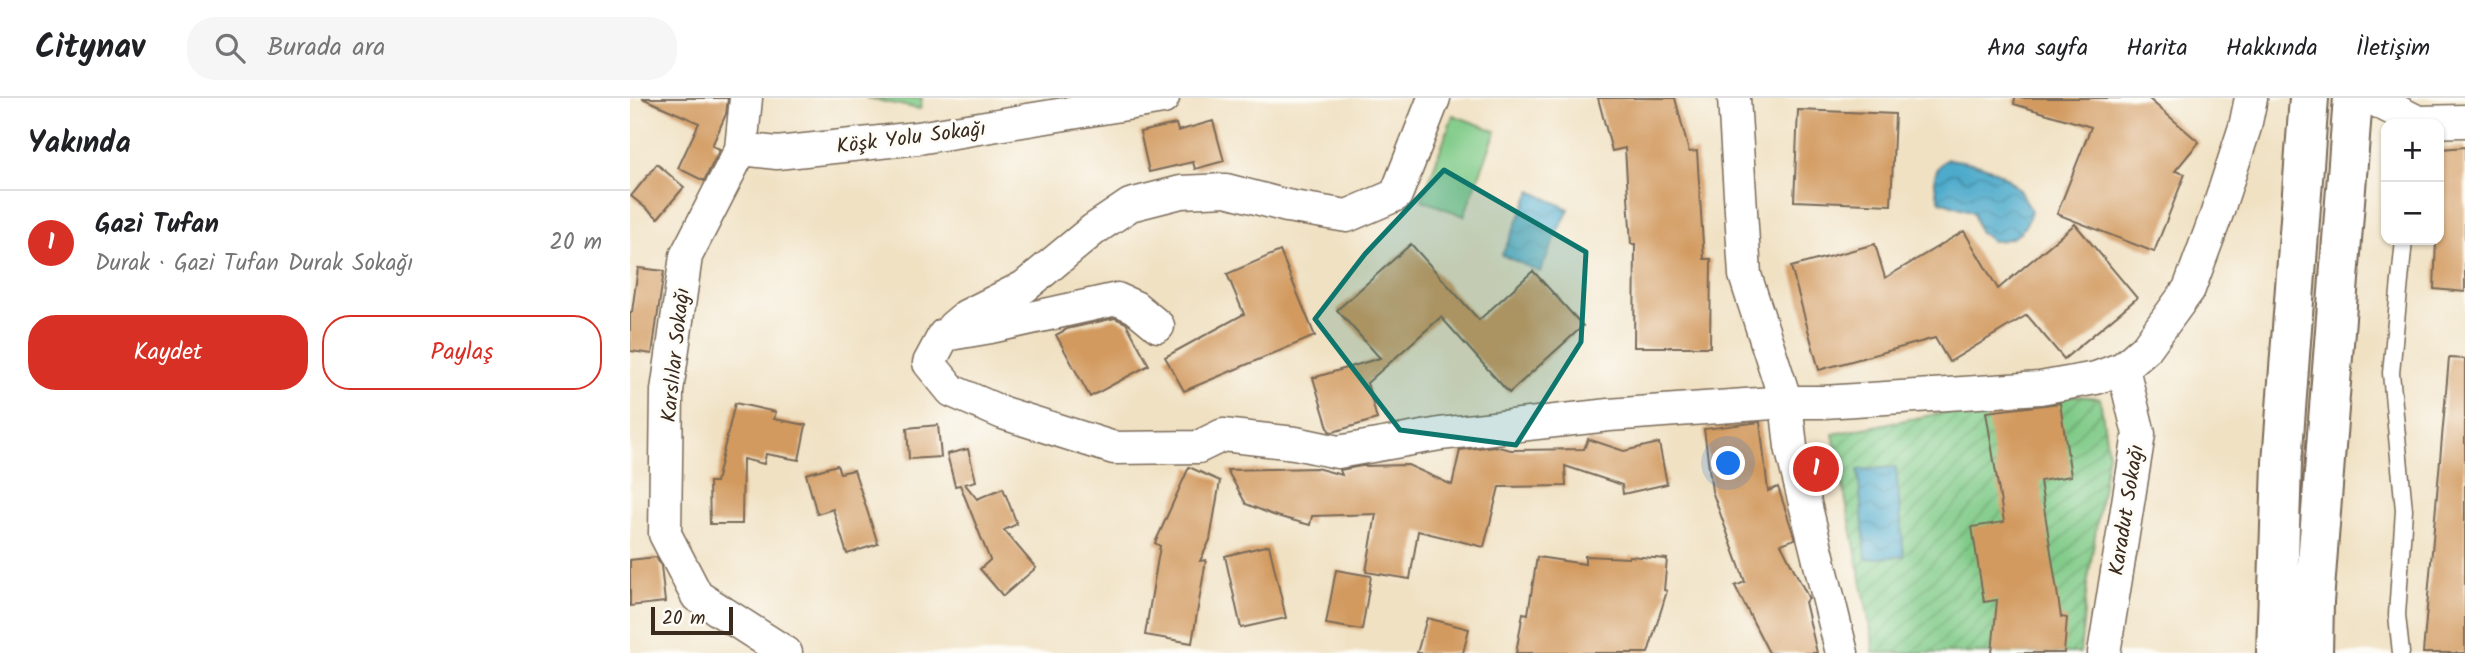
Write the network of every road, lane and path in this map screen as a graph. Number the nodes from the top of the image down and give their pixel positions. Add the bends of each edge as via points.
1 (746, 98) edge
2 (1163, 98) edge
3 (1434, 98) edge
4 (1734, 98) edge
5 (2251, 98) edge
6 (2309, 98) edge
7 (2353, 98) edge
8 (2371, 98) edge
9 (2410, 119) edge
10 (2465, 121) edge
11 (2444, 122) edge
12 (741, 149) junction
13 (2404, 245) edge
14 (1158, 326) dead end
15 (944, 335) junction
16 (2123, 368) junction
17 (1786, 402) junction
18 (2314, 602) junction
19 (786, 653) edge
20 (1842, 653) edge
21 (2104, 653) edge
22 (2276, 653) edge
23 (2314, 653) edge
24 (2331, 653) edge
25 (2401, 653) edge

1 - 12 street, Karslılar Sokağı
2 - 12 street, Köşk Yolu Sokağı via 918,138 777,153
3 - 15 street via 1396,195 1347,216 1226,190 1181,191 1130,205 1024,287 967,316
4 - 17 street via 1745,275
5 - 16 street via 2233,165 2189,289 2146,348
6 - 22 highway via 2282,463
7 - 18 highway
8 - 9 street
10 - 11 street
12 - 19 street, Karslılar Sokağı via 686,256 667,391 665,534 697,596
13 - 25 lane via 2391,373 2404,510 2397,615
14 - 15 street via 1117,299
15 - 17 street via 929,363 952,391 1003,413 1114,448 1198,447 1223,435 1338,452 1440,434 1596,416
16 - 17 street via 2040,388
16 - 21 street, Karadut Sokağı via 2138,434
17 - 20 street via 1791,447
18 - 23 highway
18 - 24 highway

